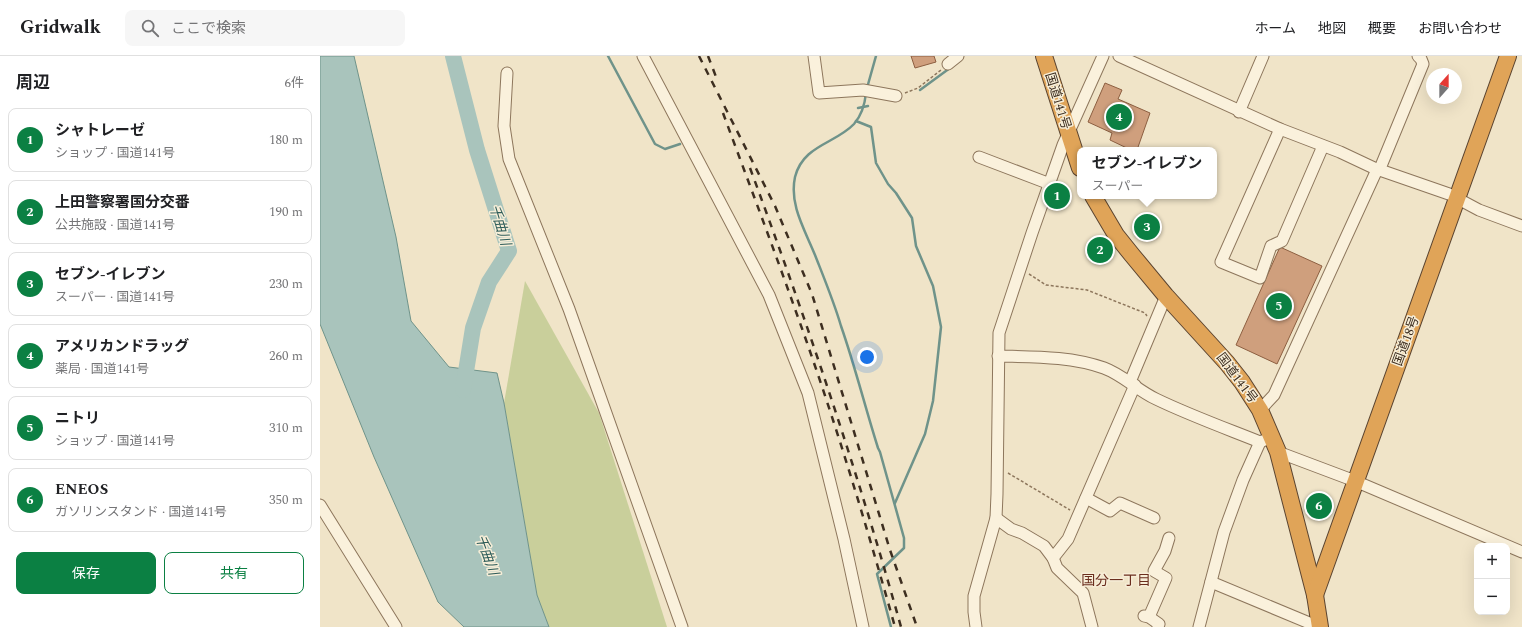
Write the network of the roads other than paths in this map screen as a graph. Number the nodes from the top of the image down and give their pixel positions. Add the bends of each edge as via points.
1 (643, 56) edge
2 (814, 56) edge
3 (958, 56) edge
4 (1044, 56) edge
5 (1102, 56) edge
6 (1119, 56) edge
7 (1263, 56) edge
8 (1508, 56) edge
9 (1422, 59) edge
10 (945, 67) road end
11 (507, 73) dead end
12 (900, 94) road end
13 (1239, 112) junction
14 (1280, 129) junction
15 (1068, 133) junction
16 (1323, 146) junction
17 (979, 157) dead end
18 (1077, 159) edge
19 (1379, 170) junction
20 (1050, 184) junction
21 (1458, 198) junction
22 (1095, 199) edge
23 (1521, 224) edge
24 (1166, 296) junction
25 (998, 356) junction
26 (1133, 383) junction
27 (1260, 410) junction
28 (1270, 444) junction
29 (1355, 481) junction
30 (1086, 498) junction
31 (320, 505) edge
32 (996, 518) junction
33 (1154, 518) dead end
34 (1169, 538) dead end
35 (1522, 552) edge
36 (1053, 558) junction
37 (1211, 582) junction
38 (1315, 595) junction
39 (396, 627) edge
40 (682, 627) edge
41 (863, 627) edge
42 (976, 627) edge
43 (1092, 627) edge
44 (1158, 627) edge
45 (1199, 627) edge
46 (1319, 627) edge

1 - 41 street via 769,295 808,393
2 - 12 street via 819,93 866,91
3 - 10 street
4 - 15 highway, 国道141号
5 - 15 street
6 - 13 street
7 - 13 street
8 - 21 highway, 国道18号
9 - 19 street
11 - 40 street via 504,126 509,159 569,309
13 - 14 street
14 - 16 street
14 - 16 street via 1221,262 1260,278 1271,246 1282,241
15 - 18 highway, 国道141号
15 - 20 street
16 - 19 street
17 - 20 street
19 - 21 street
19 - 27 street via 1274,395
20 - 25 street via 999,333
21 - 23 street via 1479,210
21 - 29 highway, 国道18号
22 - 24 highway, 国道141号 via 1116,235
24 - 26 street
24 - 27 highway, 国道141号 via 1235,372
25 - 26 street via 1072,359 1103,367
25 - 32 street
26 - 28 street via 1154,398
26 - 30 street
27 - 28 highway, 国道141号
28 - 29 street
28 - 37 street via 1243,480 1224,532
28 - 38 highway, 国道141号
29 - 35 street
29 - 38 highway, 国道18号
30 - 33 street via 1110,511 1120,503
30 - 36 street via 1068,540
31 - 39 street
32 - 36 street via 1044,546
32 - 42 street via 974,596
34 - 44 street via 1154,571 1166,578 1146,617 1159,624
36 - 43 street via 1057,568 1083,593
37 - 45 street
37 - 46 street
38 - 46 highway, 国道18号

